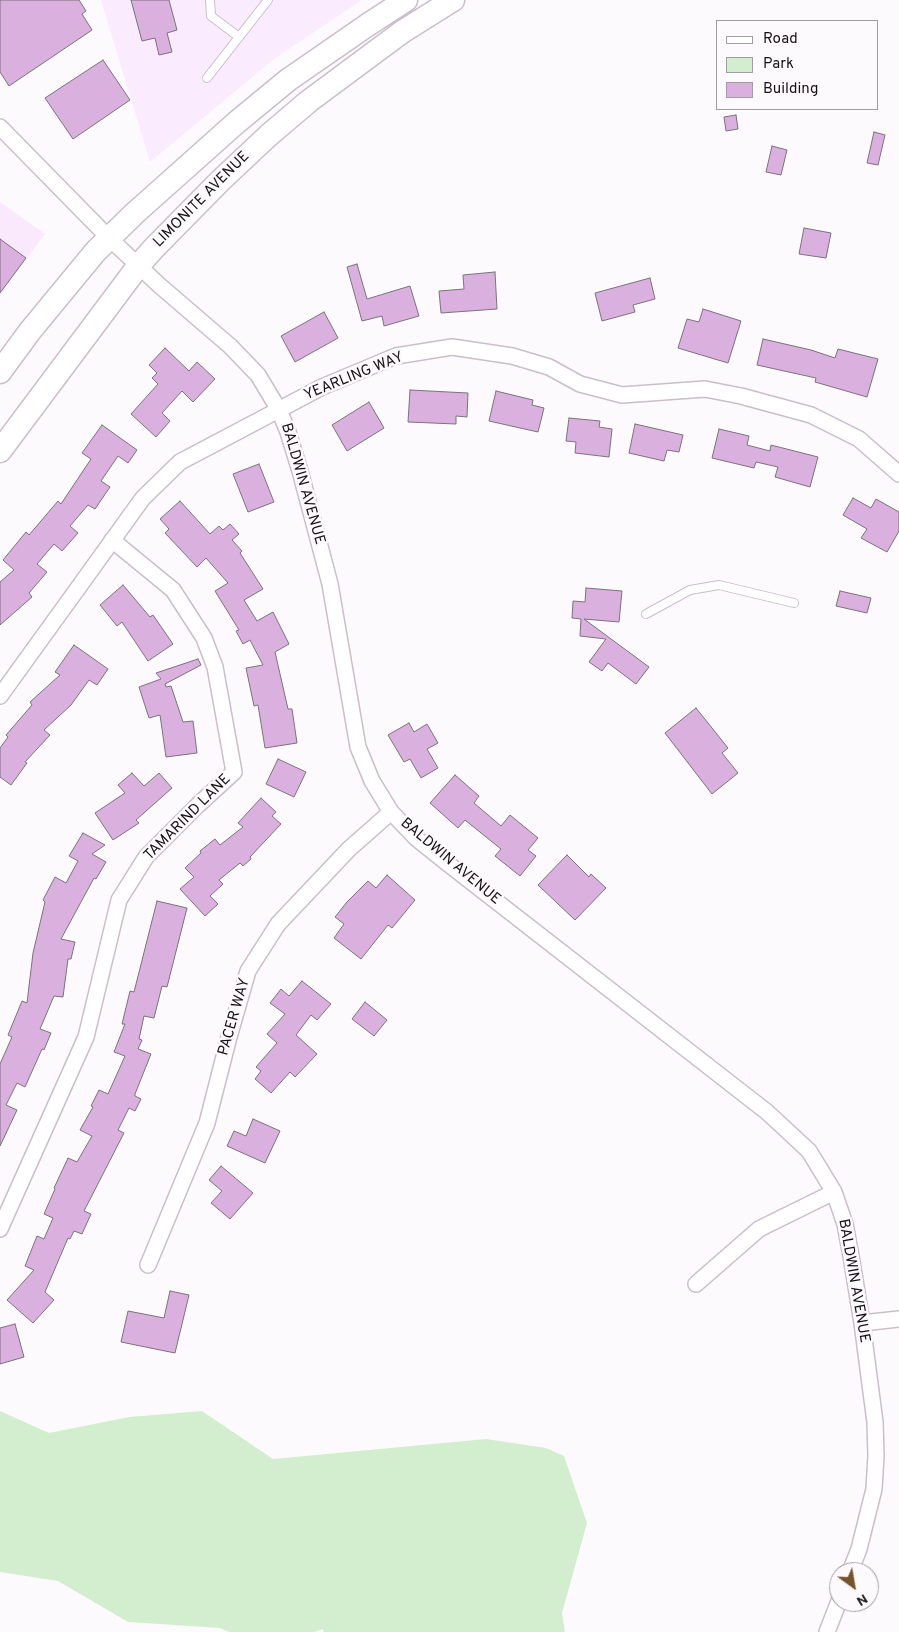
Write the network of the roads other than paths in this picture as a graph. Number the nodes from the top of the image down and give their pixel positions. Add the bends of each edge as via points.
1 (210, 0) edge
2 (268, 0) edge
3 (406, 0) edge
4 (453, 0) edge
5 (239, 37) junction
6 (207, 78) dead end
7 (0, 127) edge
8 (108, 237) junction
9 (139, 266) junction
10 (0, 372) edge
11 (279, 410) junction
12 (0, 450) edge
13 (899, 474) edge
14 (112, 540) junction
15 (794, 603) dead end
16 (646, 614) dead end
17 (0, 696) edge
18 (391, 812) junction
19 (834, 1192) junction
20 (0, 1229) edge
21 (148, 1264) dead end
22 (696, 1284) dead end
23 (899, 1319) edge
24 (862, 1322) junction
25 (853, 1562) edge
26 (835, 1612) edge
27 (827, 1632) edge

1 - 5 lane via 211,16
2 - 5 lane
3 - 8 main road, LIMONITE AVENUE via 288,80
4 - 9 main road, LIMONITE AVENUE via 402,32 296,112 220,181
5 - 6 lane
7 - 8 street, BALDWIN AVENUE
8 - 9 street, BALDWIN AVENUE
8 - 10 main road, LIMONITE AVENUE
9 - 11 street, BALDWIN AVENUE via 230,346 258,375
9 - 12 main road, LIMONITE AVENUE
11 - 13 street, YEARLING WAY via 322,387 396,356 452,347 512,356 549,367 580,384 622,395 705,389 811,415 859,439
11 - 14 street, YEARLING WAY via 180,462 143,498
11 - 18 street, BALDWIN AVENUE via 300,471 330,584 358,747
14 - 17 street, YEARLING WAY
14 - 20 street, TAMARIND LANE via 173,590 204,638 215,667 234,772 146,857 119,900 86,1037
15 - 16 lane via 719,585 690,590
18 - 19 street, BALDWIN AVENUE via 447,863 767,1112 809,1151
18 - 21 street, PACER WAY via 349,849 278,924 248,971 207,1123
19 - 22 street via 759,1229
19 - 24 street, BALDWIN AVENUE via 845,1224
23 - 24 street
24 - 25 street, BALDWIN AVENUE via 876,1456 874,1489
26 - 27 street

